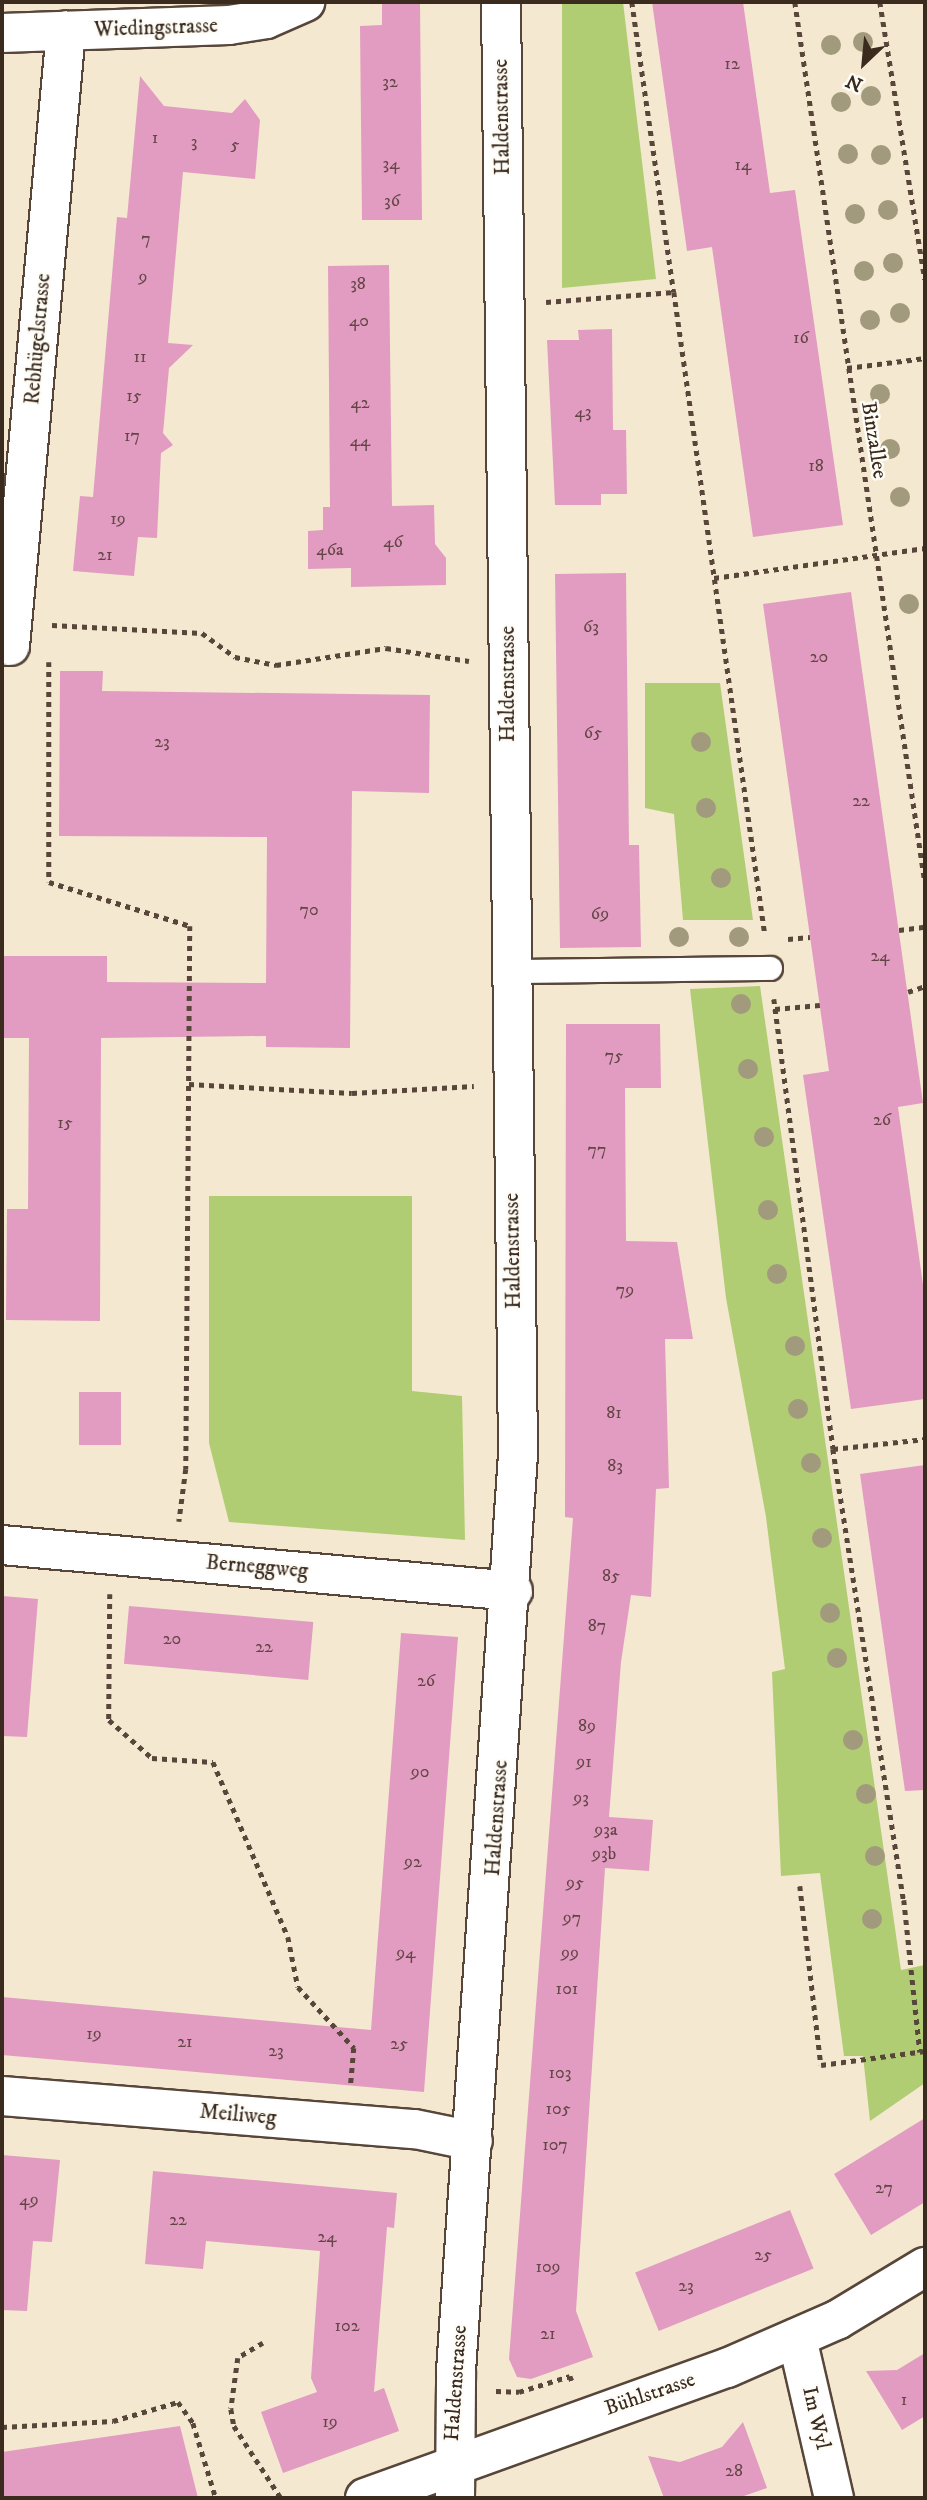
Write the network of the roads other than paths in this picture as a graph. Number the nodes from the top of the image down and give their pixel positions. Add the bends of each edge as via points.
1 (305, 2) edge
2 (501, 2) edge
3 (66, 32) junction
4 (2, 33) edge
5 (10, 646) road end
6 (770, 968) dead end
7 (510, 971) junction
8 (2, 1545) edge
9 (513, 1591) junction
10 (2, 2096) edge
11 (473, 2141) junction
12 (925, 2267) edge
13 (797, 2338) junction
14 (453, 2481) edge
15 (365, 2498) edge
16 (834, 2498) edge

1 - 3 street, Wiedingstrasse via 266,19 229,25
2 - 7 street, Haldenstrasse
3 - 4 street, Wiedingstrasse
3 - 5 street, Rebhügelstrasse
6 - 7 lane
7 - 9 street, Haldenstrasse via 518,1454
8 - 9 street, Berneggweg
9 - 11 street, Haldenstrasse
10 - 11 street, Meiliweg via 415,2129
11 - 14 street, Haldenstrasse
12 - 13 street, Bühlstrasse
13 - 14 street, Bühlstrasse
13 - 16 street, Im Wyl
14 - 15 street, Bühlstrasse

